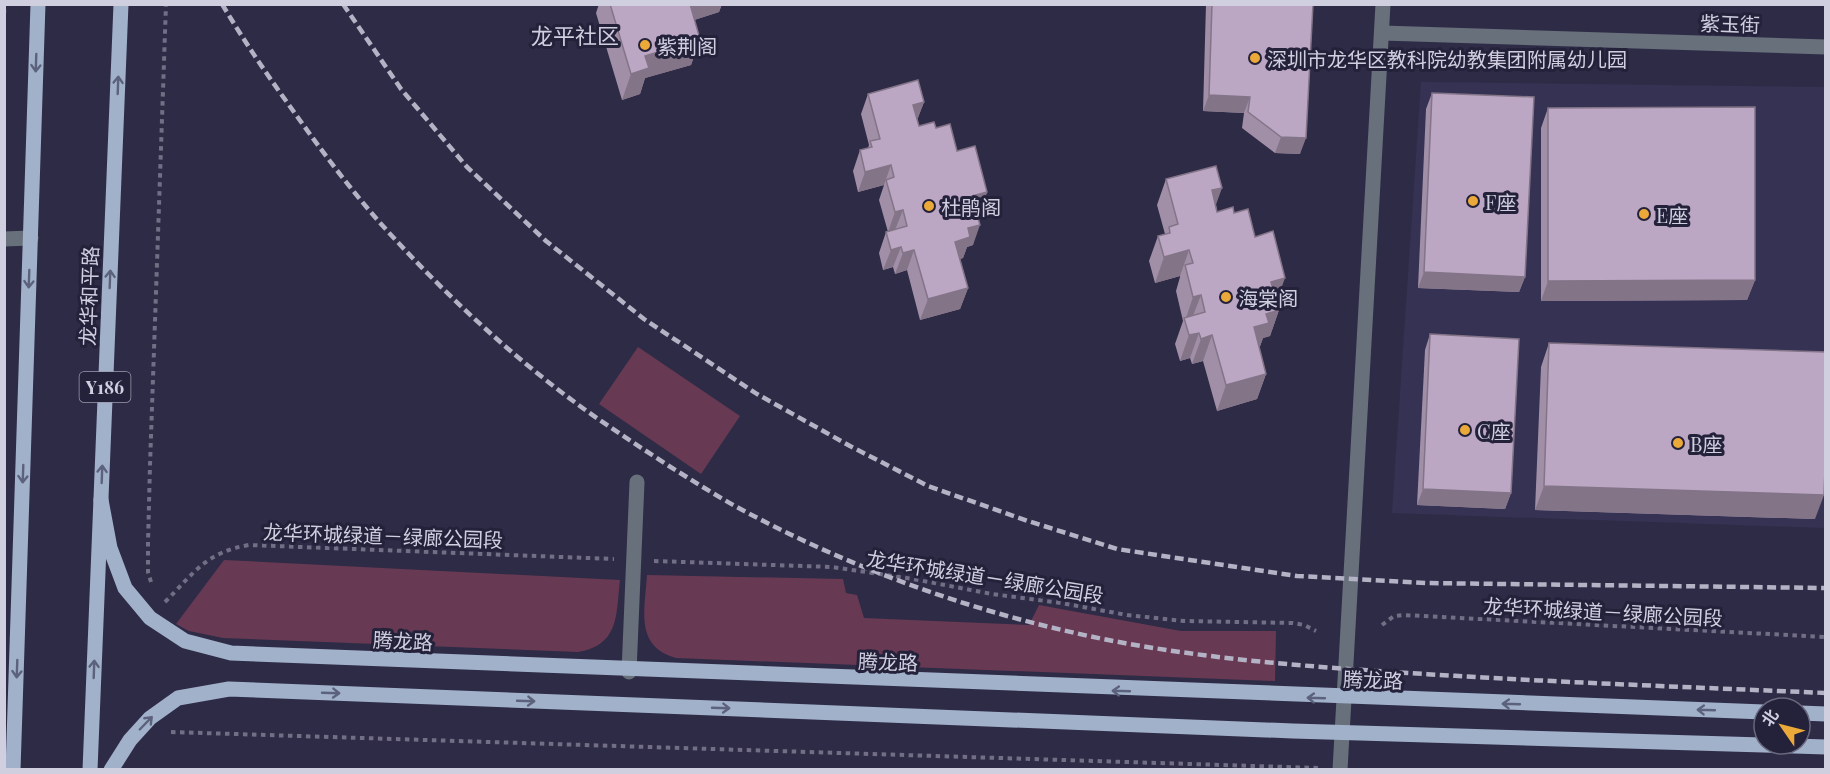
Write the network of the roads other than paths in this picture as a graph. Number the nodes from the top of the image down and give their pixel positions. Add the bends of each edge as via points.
1 (38, 4) edge
2 (121, 4) edge
3 (1383, 4) edge
4 (1382, 33) junction
5 (1826, 47) edge
6 (31, 238) junction
7 (4, 239) edge
8 (637, 482) dead end
9 (101, 500) junction
10 (629, 672) junction
11 (1345, 699) junction
12 (1752, 712) edge
13 (1343, 733) junction
14 (1826, 747) edge
15 (13, 770) edge
16 (90, 770) edge
17 (111, 770) edge
18 (1340, 770) edge

1 -> 6 main road
9 -> 2 main road, 龙华和平路 / Y186
3 - 4 street
4 - 5 street, 紫玉街
4 - 11 street
6 - 7 street
6 -> 15 main road
8 - 10 street
9 - 10 main road, 腾龙路 via 110,548 125,588 150,618 185,641 231,654
16 -> 9 main road, 龙华和平路 / Y186
11 -> 10 main road, 腾龙路
12 -> 11 main road, 腾龙路
11 - 13 street
13 - 14 main road
17 -> 13 main road via 150,718 178,698 229,689
13 - 18 street

